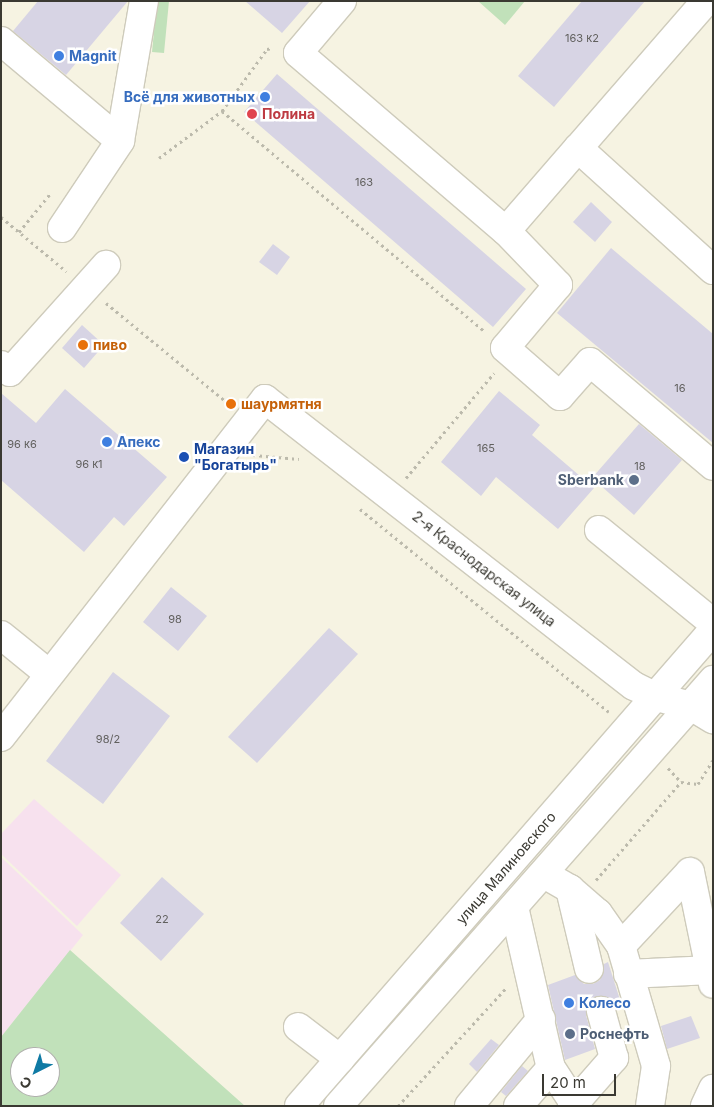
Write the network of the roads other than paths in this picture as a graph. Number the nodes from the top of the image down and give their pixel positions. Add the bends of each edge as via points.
1 (144, 1) edge
2 (342, 1) edge
3 (706, 1) edge
4 (1, 41) edge
5 (120, 141) junction
6 (578, 148) junction
7 (62, 228) dead end
8 (506, 231) junction
9 (106, 265) dead end
10 (713, 270) edge
11 (1, 365) edge
12 (713, 466) edge
13 (599, 530) dead end
14 (713, 623) edge
15 (713, 630) edge
16 (1, 635) edge
17 (48, 674) junction
18 (713, 680) edge
19 (657, 697) junction
20 (702, 713) edge
21 (1, 737) edge
22 (544, 874) junction
23 (570, 889) junction
24 (514, 907) junction
25 (621, 946) junction
26 (590, 969) dead end
27 (628, 974) junction
28 (712, 977) edge
29 (601, 1011) dead end
30 (541, 1019) junction
31 (298, 1027) dead end
32 (340, 1059) junction
33 (551, 1068) junction
34 (713, 1089) edge
35 (573, 1104) edge
36 (300, 1106) edge
37 (338, 1106) edge
38 (469, 1106) edge
39 (518, 1106) edge
40 (650, 1106) edge
41 (706, 1106) edge

1 - 5 main road
2 - 8 main road via 298,53
3 - 6 main road
4 - 5 main road
5 - 7 main road
6 - 8 main road
6 - 10 main road
8 - 12 main road via 558,285 508,351 560,396 590,362
9 - 11 main road via 10,372
13 - 14 main road
15 - 19 main road, улица Малиновского
16 - 17 main road
17 - 19 main road, 2-я Краснодарская улица via 249,420 634,686
17 - 21 main road
18 - 20 main road
19 - 20 main road, 2-я Краснодарская улица
19 - 32 main road, улица Малиновского
20 - 22 main road
22 - 23 main road
22 - 24 main road
23 - 25 main road via 598,913
23 - 26 main road
24 - 30 main road
24 - 37 main road
25 - 27 main road
25 - 28 main road via 690,872
27 - 28 main road
27 - 40 main road via 656,1066
29 - 35 main road via 614,1058
30 - 33 main road
30 - 38 main road
31 - 32 main road
32 - 36 main road, улица Малиновского
33 - 35 main road
33 - 39 main road
34 - 41 main road

